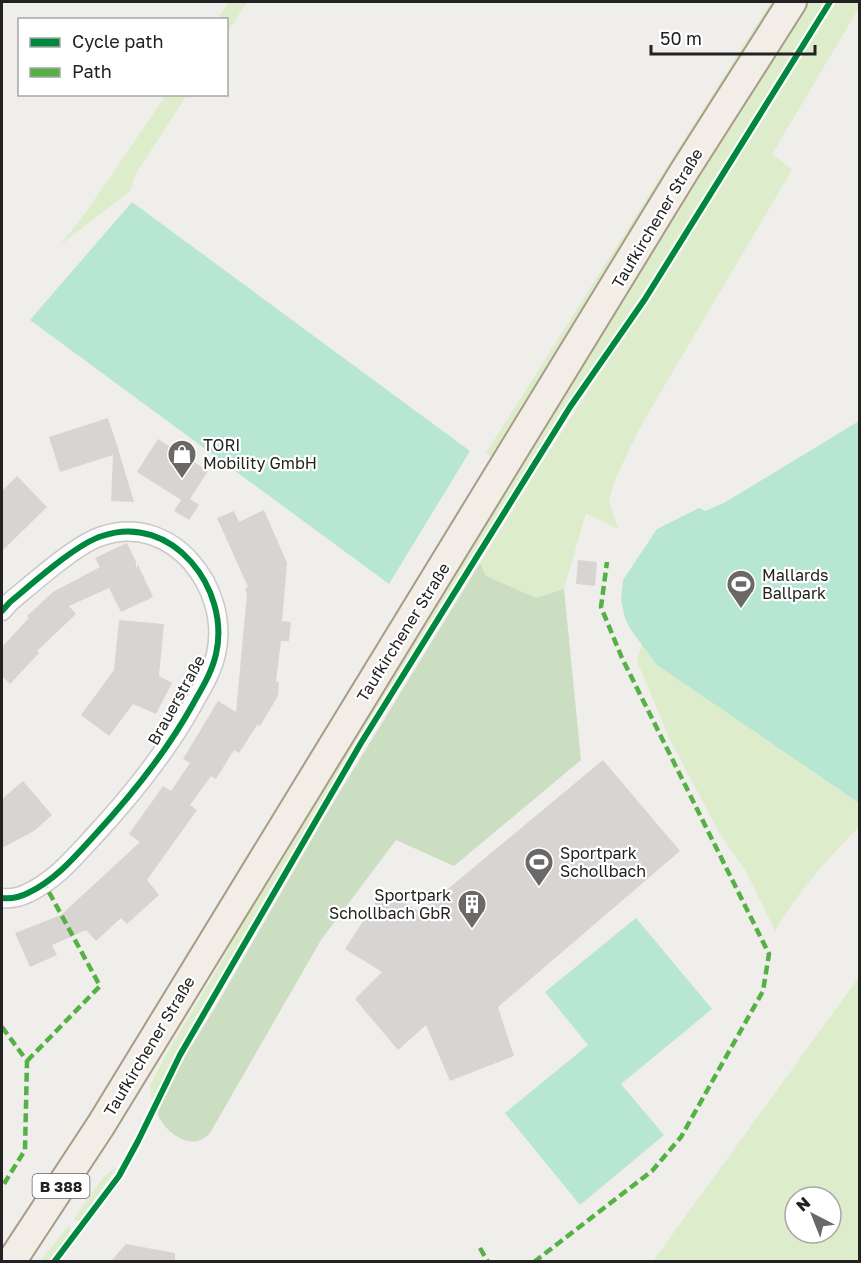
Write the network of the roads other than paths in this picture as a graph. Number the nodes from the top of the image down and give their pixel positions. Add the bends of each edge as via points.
1 (792, 2) edge
2 (2, 611) edge
3 (2, 898) edge
4 (11, 1262) edge

1 - 4 main road, Taufkirchener Straße / B 388 via 685,170 101,1125
2 - 3 street, Brauerstraße via 74,551 102,535 126,531 165,539 181,551 202,575 214,599 220,629 216,656 206,681 147,775 119,810 64,868 27,894

